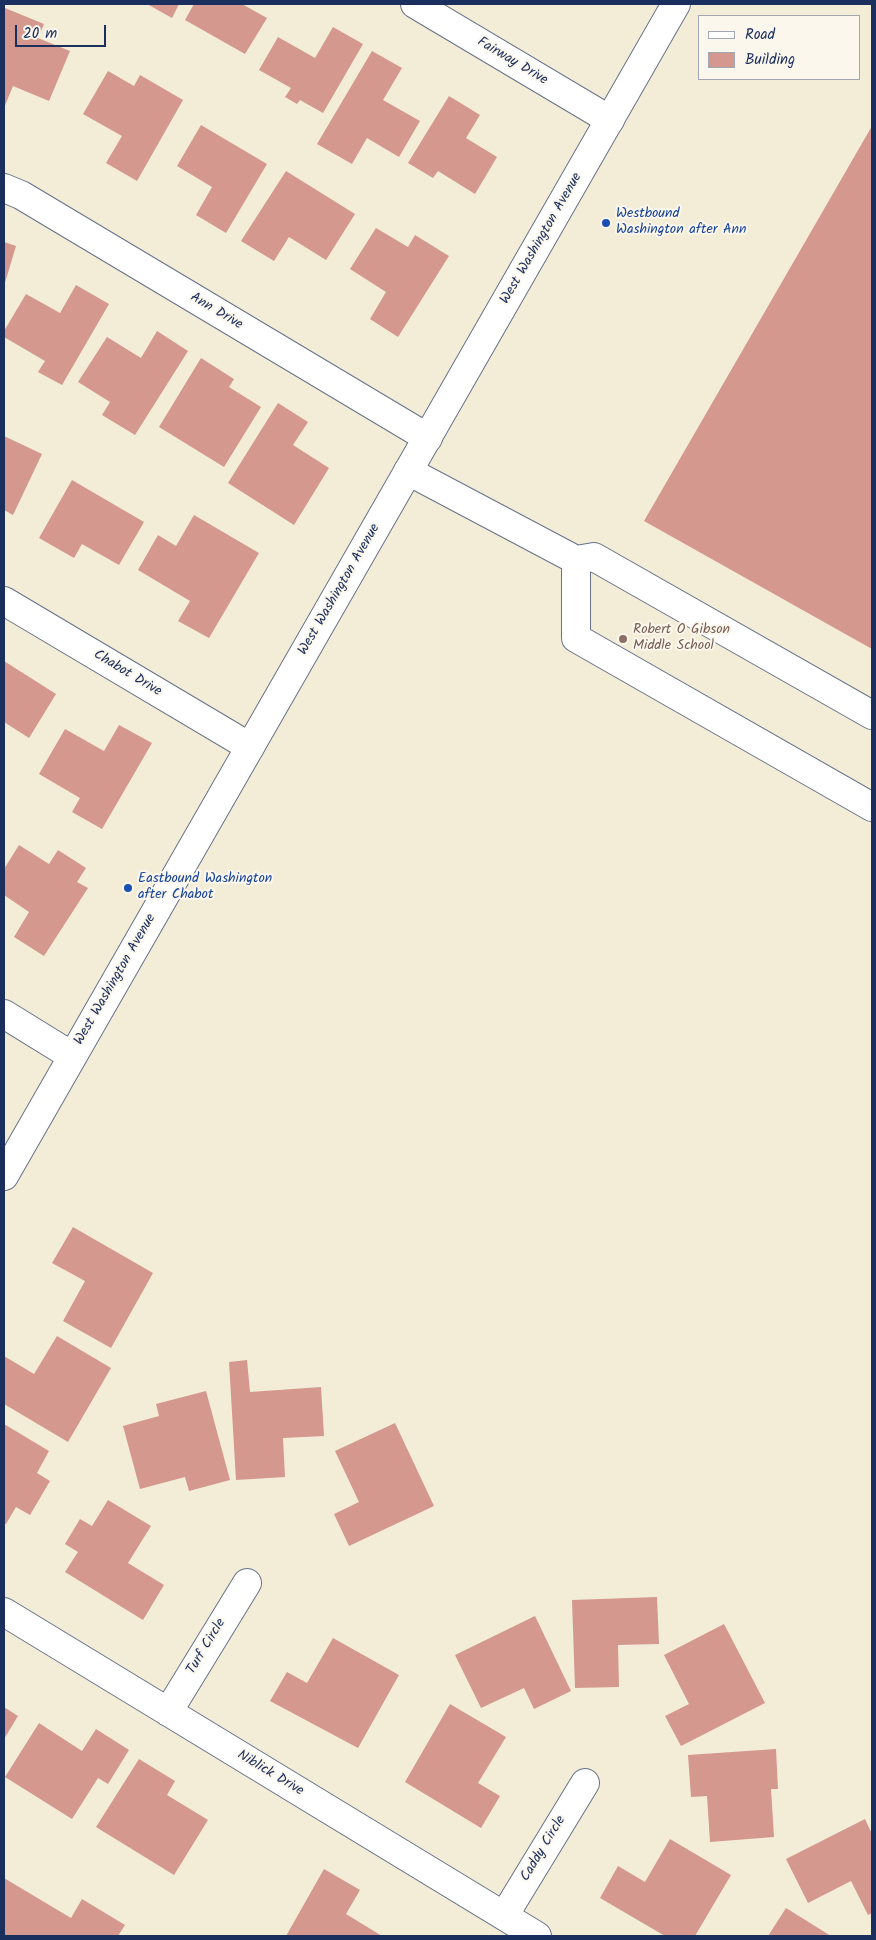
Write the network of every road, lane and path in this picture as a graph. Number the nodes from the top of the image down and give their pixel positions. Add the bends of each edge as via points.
1 (415, 4) edge
2 (676, 4) edge
3 (610, 120) junction
4 (4, 188) edge
5 (428, 438) junction
6 (408, 471) junction
7 (576, 560) junction
8 (4, 601) edge
9 (872, 715) edge
10 (250, 747) junction
11 (872, 807) edge
12 (4, 1014) edge
13 (72, 1056) junction
14 (4, 1176) edge
15 (246, 1582) dead end
16 (4, 1612) edge
17 (168, 1712) junction
18 (584, 1783) dead end
19 (504, 1916) junction
20 (537, 1936) edge

1 - 3 street, Fairway Drive
2 - 3 street, West Washington Avenue
3 - 5 street, West Washington Avenue
4 - 5 street, Ann Drive
5 - 6 street, West Washington Avenue
6 - 7 street
6 - 10 street, West Washington Avenue
7 - 9 street via 594,557
7 - 11 street via 576,638
8 - 10 street, Chabot Drive
10 - 13 street, West Washington Avenue
12 - 13 street
13 - 14 street, West Washington Avenue
15 - 17 street, Turf Circle
16 - 17 street, Niblick Drive
17 - 19 street, Niblick Drive
18 - 19 street, Caddy Circle
19 - 20 street, Niblick Drive

